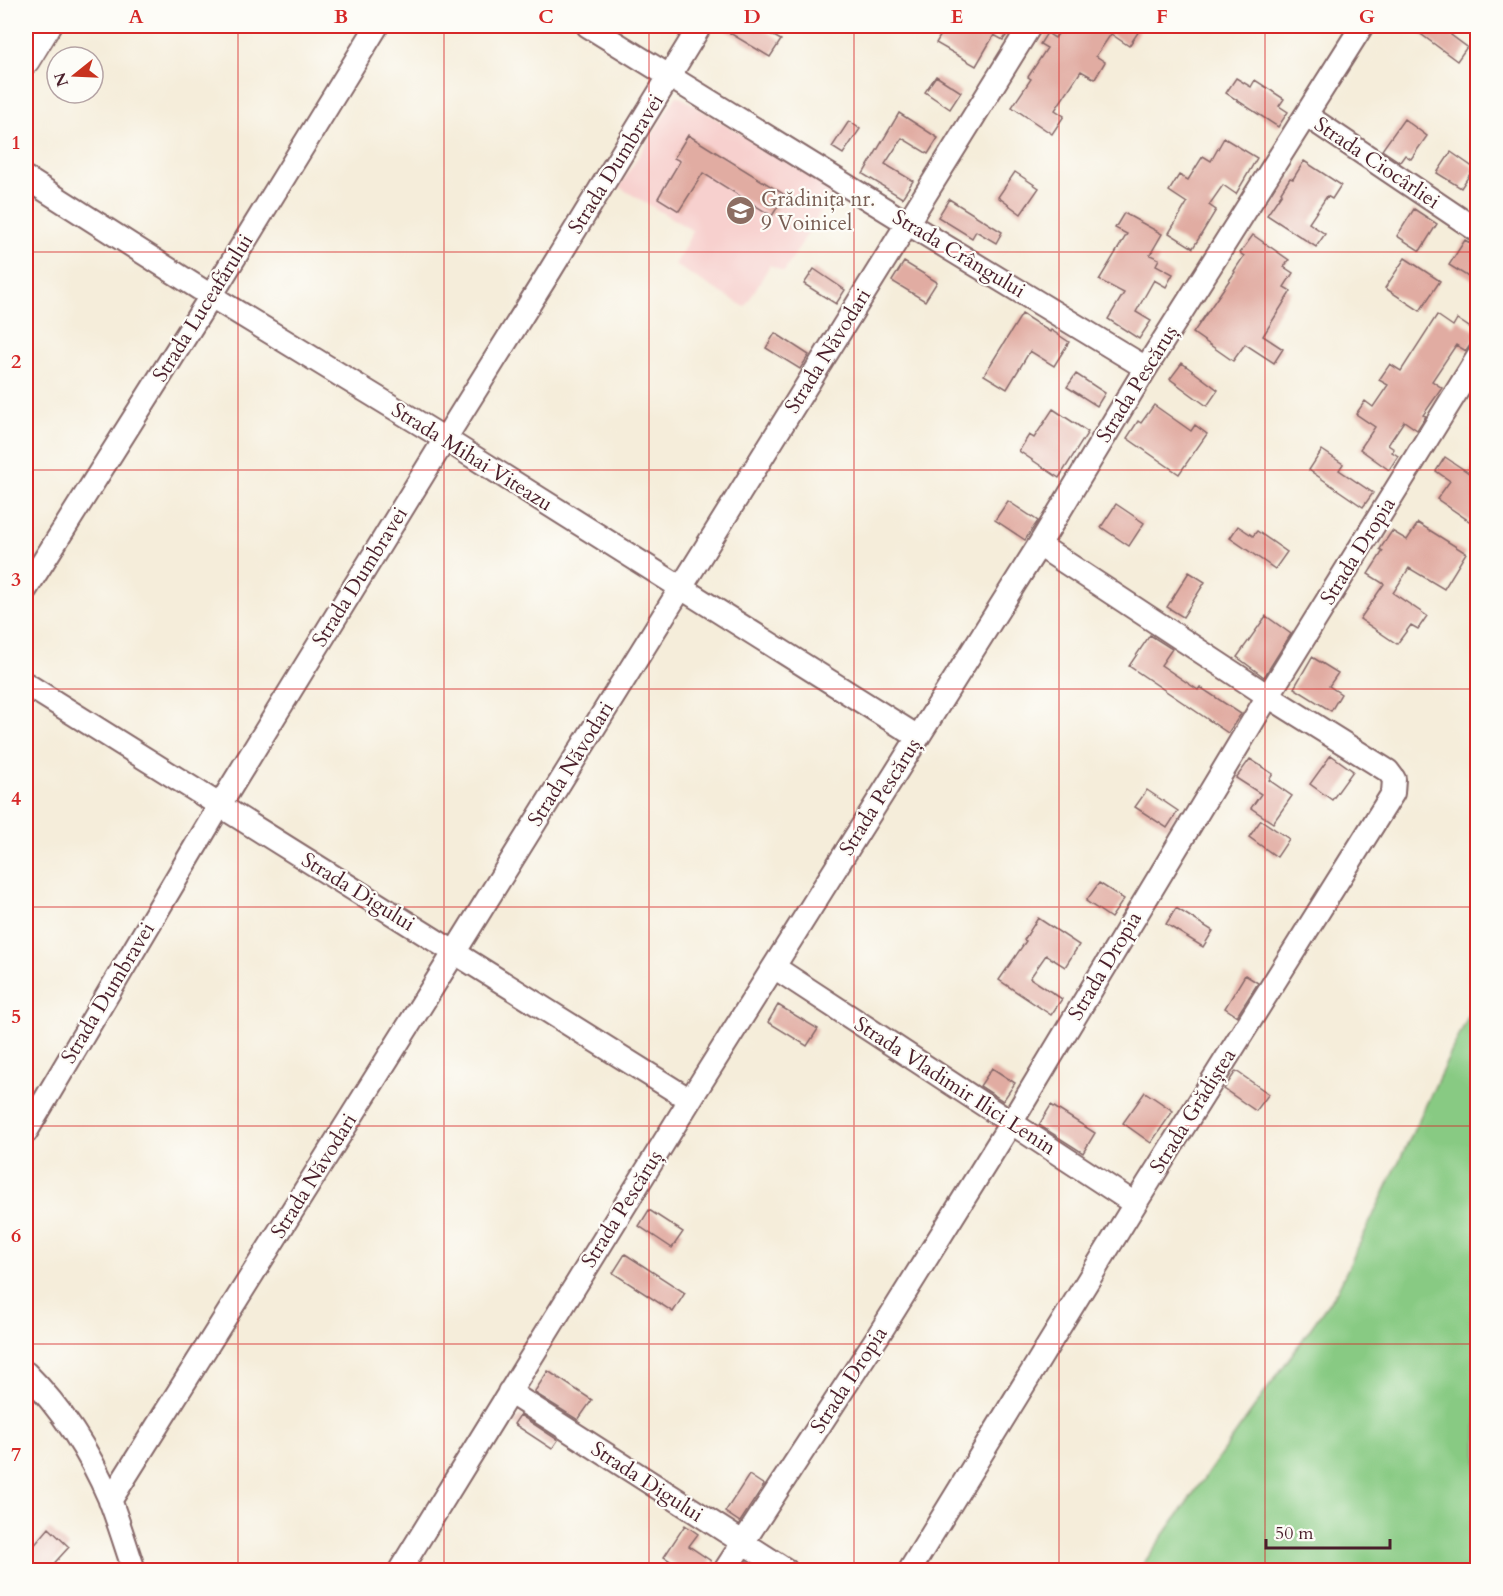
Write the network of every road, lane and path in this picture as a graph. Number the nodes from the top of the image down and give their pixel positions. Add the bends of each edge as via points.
1 (47, 26) edge
2 (377, 26) edge
3 (588, 26) edge
4 (700, 26) edge
5 (1030, 26) edge
6 (1362, 26) edge
7 (26, 60) edge
8 (670, 76) junction
9 (1306, 115) junction
10 (26, 178) edge
11 (907, 223) junction
12 (1478, 231) edge
13 (211, 296) junction
14 (1478, 357) edge
15 (1146, 368) junction
16 (445, 439) junction
17 (1039, 545) junction
18 (680, 587) junction
19 (26, 589) edge
20 (26, 684) edge
21 (1268, 696) junction
22 (918, 737) junction
23 (220, 805) junction
24 (454, 953) junction
25 (774, 967) junction
26 (690, 1100) junction
27 (1011, 1123) junction
28 (26, 1132) edge
29 (1135, 1204) junction
30 (26, 1373) edge
31 (509, 1392) junction
32 (110, 1501) junction
33 (743, 1543) junction
34 (134, 1570) edge
35 (400, 1570) edge
36 (725, 1570) edge
37 (786, 1570) edge
38 (910, 1570) edge

1 - 7 main road
2 - 13 street, Strada Luceafărului
3 - 8 street, Strada Crângului
4 - 8 street, Strada Dumbravei
5 - 11 street, Strada Năvodari
6 - 9 street, Strada Pescăruș
8 - 11 street, Strada Crângului
8 - 16 street, Strada Dumbravei
9 - 12 street, Strada Ciocârliei
9 - 15 street, Strada Pescăruș
10 - 13 street, Strada Mihai Viteazu
11 - 15 street, Strada Crângului
11 - 18 street, Strada Năvodari
13 - 16 street, Strada Mihai Viteazu
13 - 19 street, Strada Luceafărului
14 - 21 street, Strada Dropia
15 - 17 street, Strada Pescăruș
16 - 18 street, Strada Mihai Viteazu
16 - 23 street, Strada Dumbravei
17 - 21 street
17 - 22 street, Strada Pescăruș
18 - 22 street, Strada Mihai Viteazu
18 - 24 street, Strada Năvodari
20 - 23 street, Strada Digului
21 - 27 street, Strada Dropia
21 - 29 street, Strada Grădiștea via 1388,771 1394,779 1393,793
22 - 25 street, Strada Pescăruș
23 - 24 street, Strada Digului
23 - 28 street, Strada Dumbravei
24 - 26 street, Strada Digului
24 - 32 street, Strada Năvodari
25 - 26 street, Strada Pescăruș
25 - 27 street, Strada Vladimir Ilici Lenin
26 - 31 street, Strada Pescăruș
27 - 29 street, Strada Vladimir Ilici Lenin
27 - 33 street, Strada Dropia
29 - 38 street, Strada Grădiștea
30 - 32 street via 74,1433
31 - 33 street, Strada Digului
31 - 35 street, Strada Pescăruș
32 - 34 street
33 - 36 street, Strada Dropia
33 - 37 street, Strada Digului

